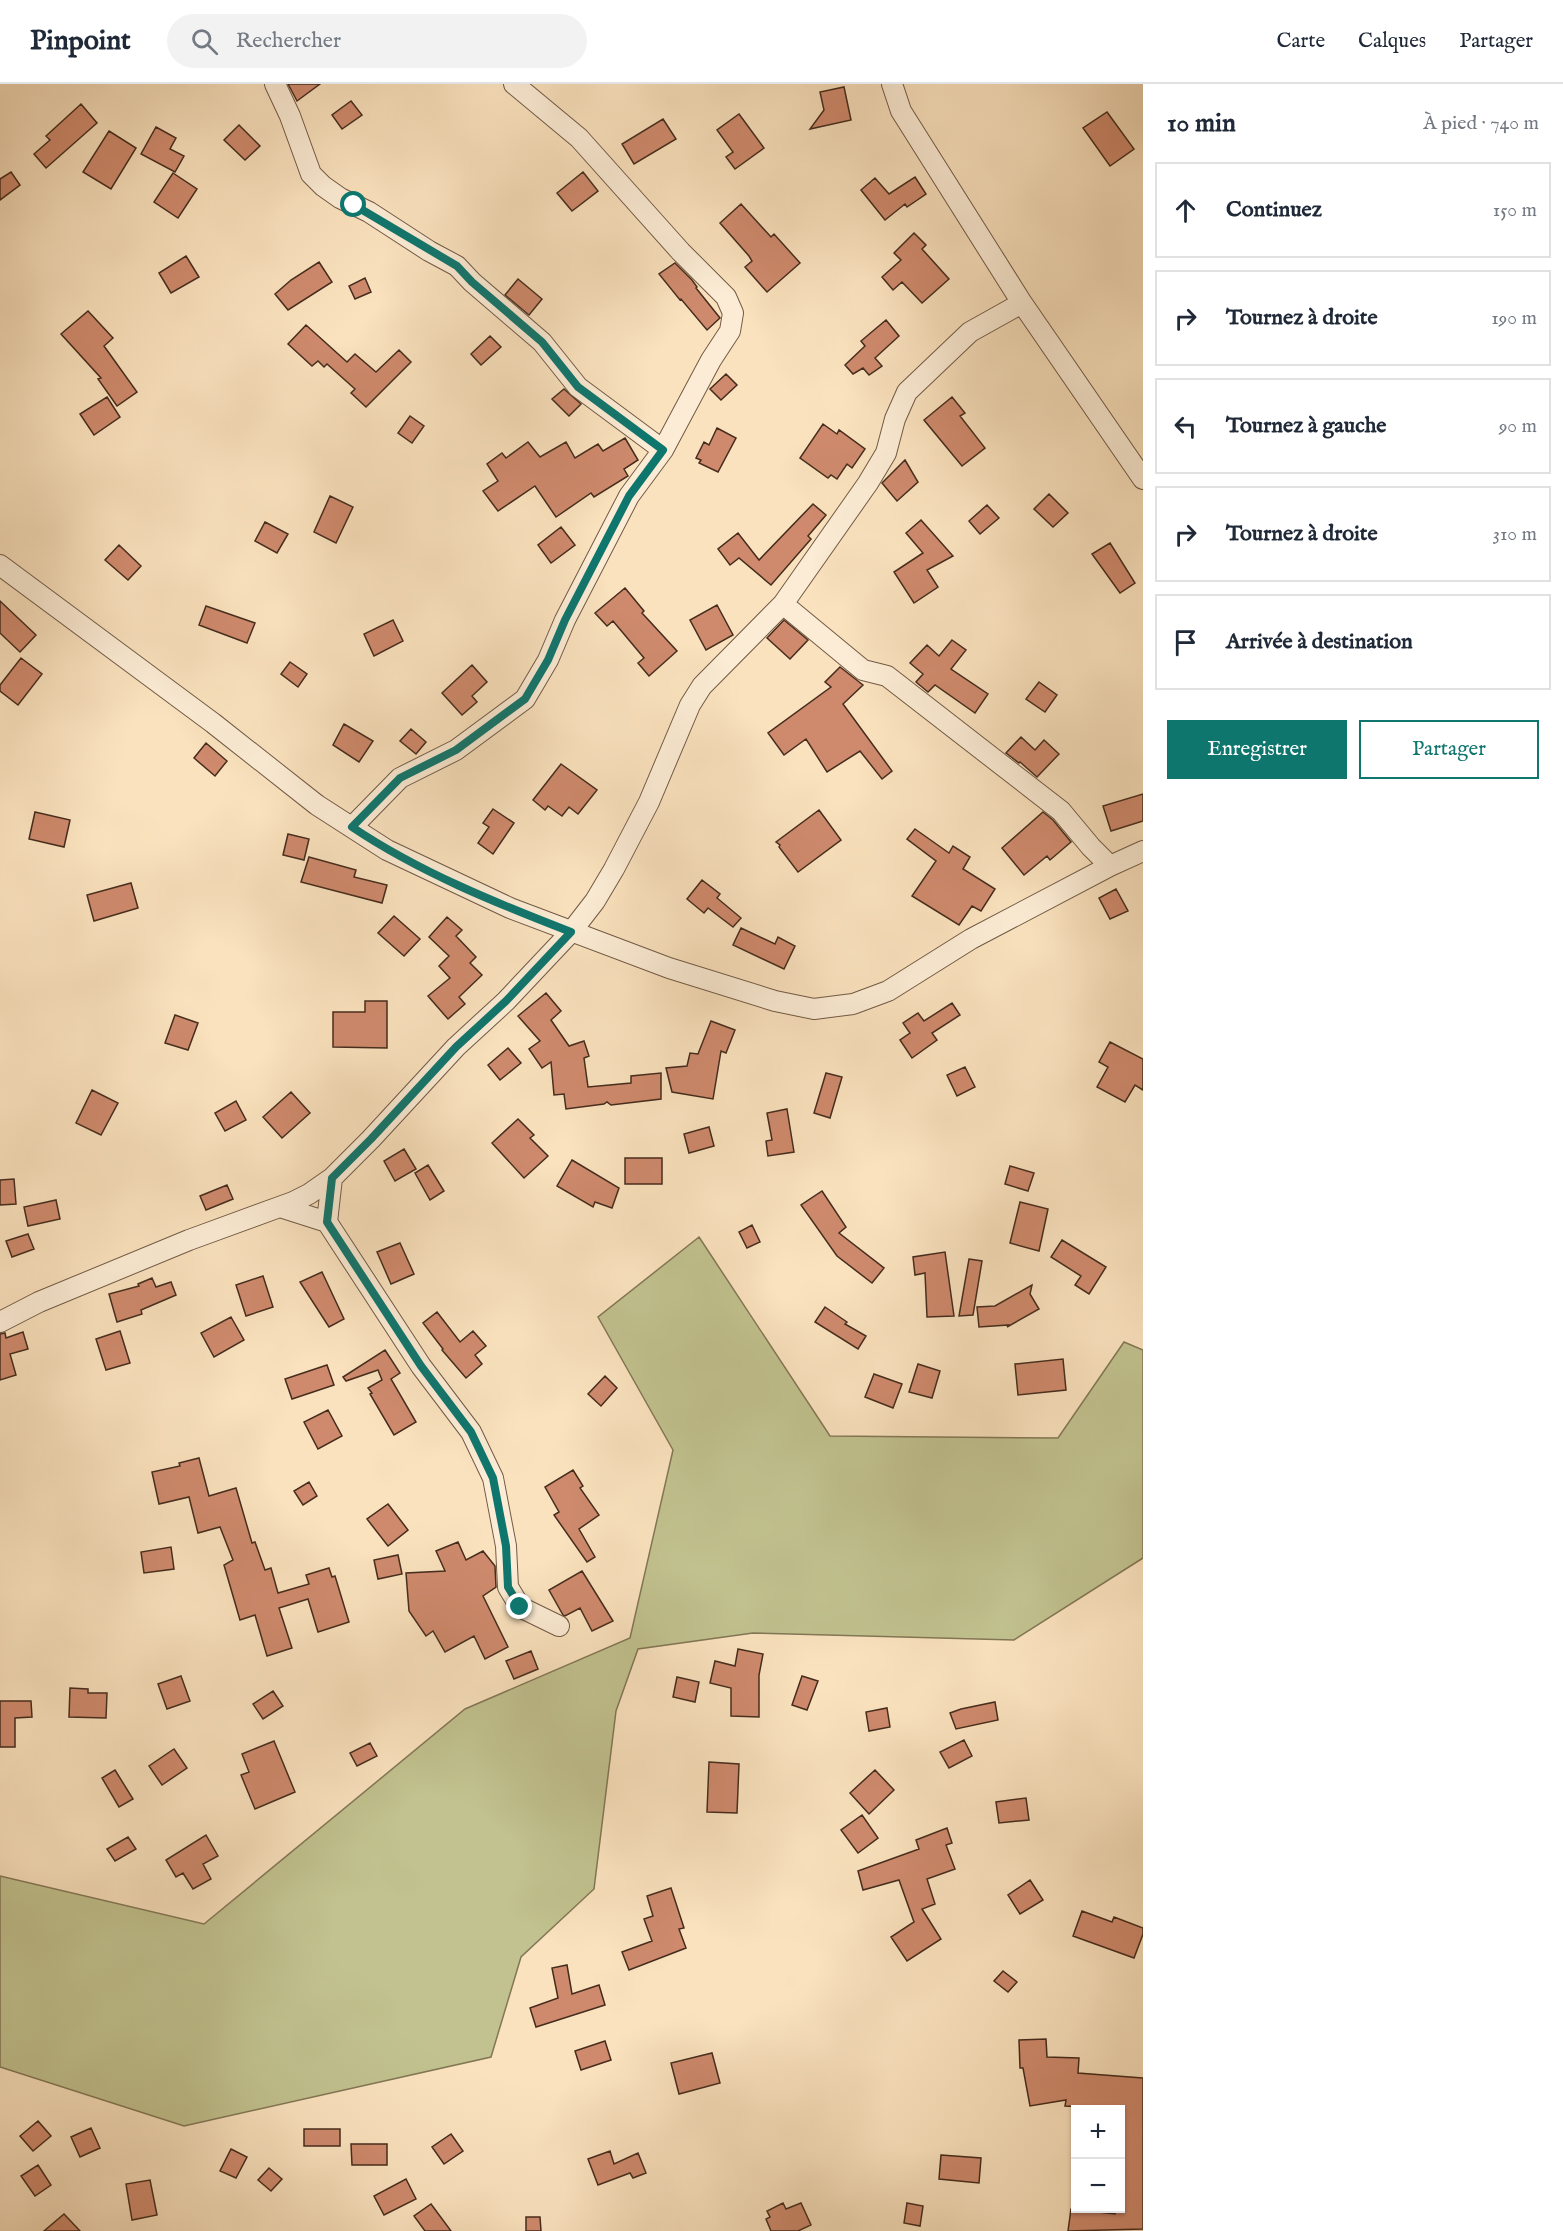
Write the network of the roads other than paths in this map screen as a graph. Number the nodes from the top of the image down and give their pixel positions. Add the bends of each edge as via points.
1 (275, 84) edge
2 (514, 84) edge
3 (891, 84) edge
4 (1022, 303) junction
5 (663, 450) junction
6 (1143, 479) edge
7 (0, 565) edge
8 (783, 604) junction
9 (352, 827) junction
10 (1143, 851) edge
11 (1110, 866) junction
12 (571, 932) junction
13 (332, 1178) junction
14 (280, 1207) junction
15 (327, 1222) junction
16 (0, 1322) edge
17 (559, 1626) dead end

1 - 5 street via 311,174 322,186 457,266 542,342 578,387
2 - 5 street via 579,138 726,297 734,313 730,331
3 - 4 street via 901,111
4 - 6 street
4 - 8 street via 970,332 907,392 886,453
5 - 9 street via 629,496 525,699 456,750 400,778
7 - 9 street via 317,805
8 - 11 street via 862,670 887,676 1012,772 1060,811
8 - 12 street via 696,695 649,802 614,869
9 - 12 street via 387,850
10 - 11 street
11 - 12 street via 970,939 888,991 853,1004 814,1009 669,968
12 - 13 street
13 - 14 street
13 - 15 street
14 - 15 street
14 - 16 street via 189,1240
15 - 17 street via 421,1366 471,1432 493,1478 506,1546 508,1587 520,1607

